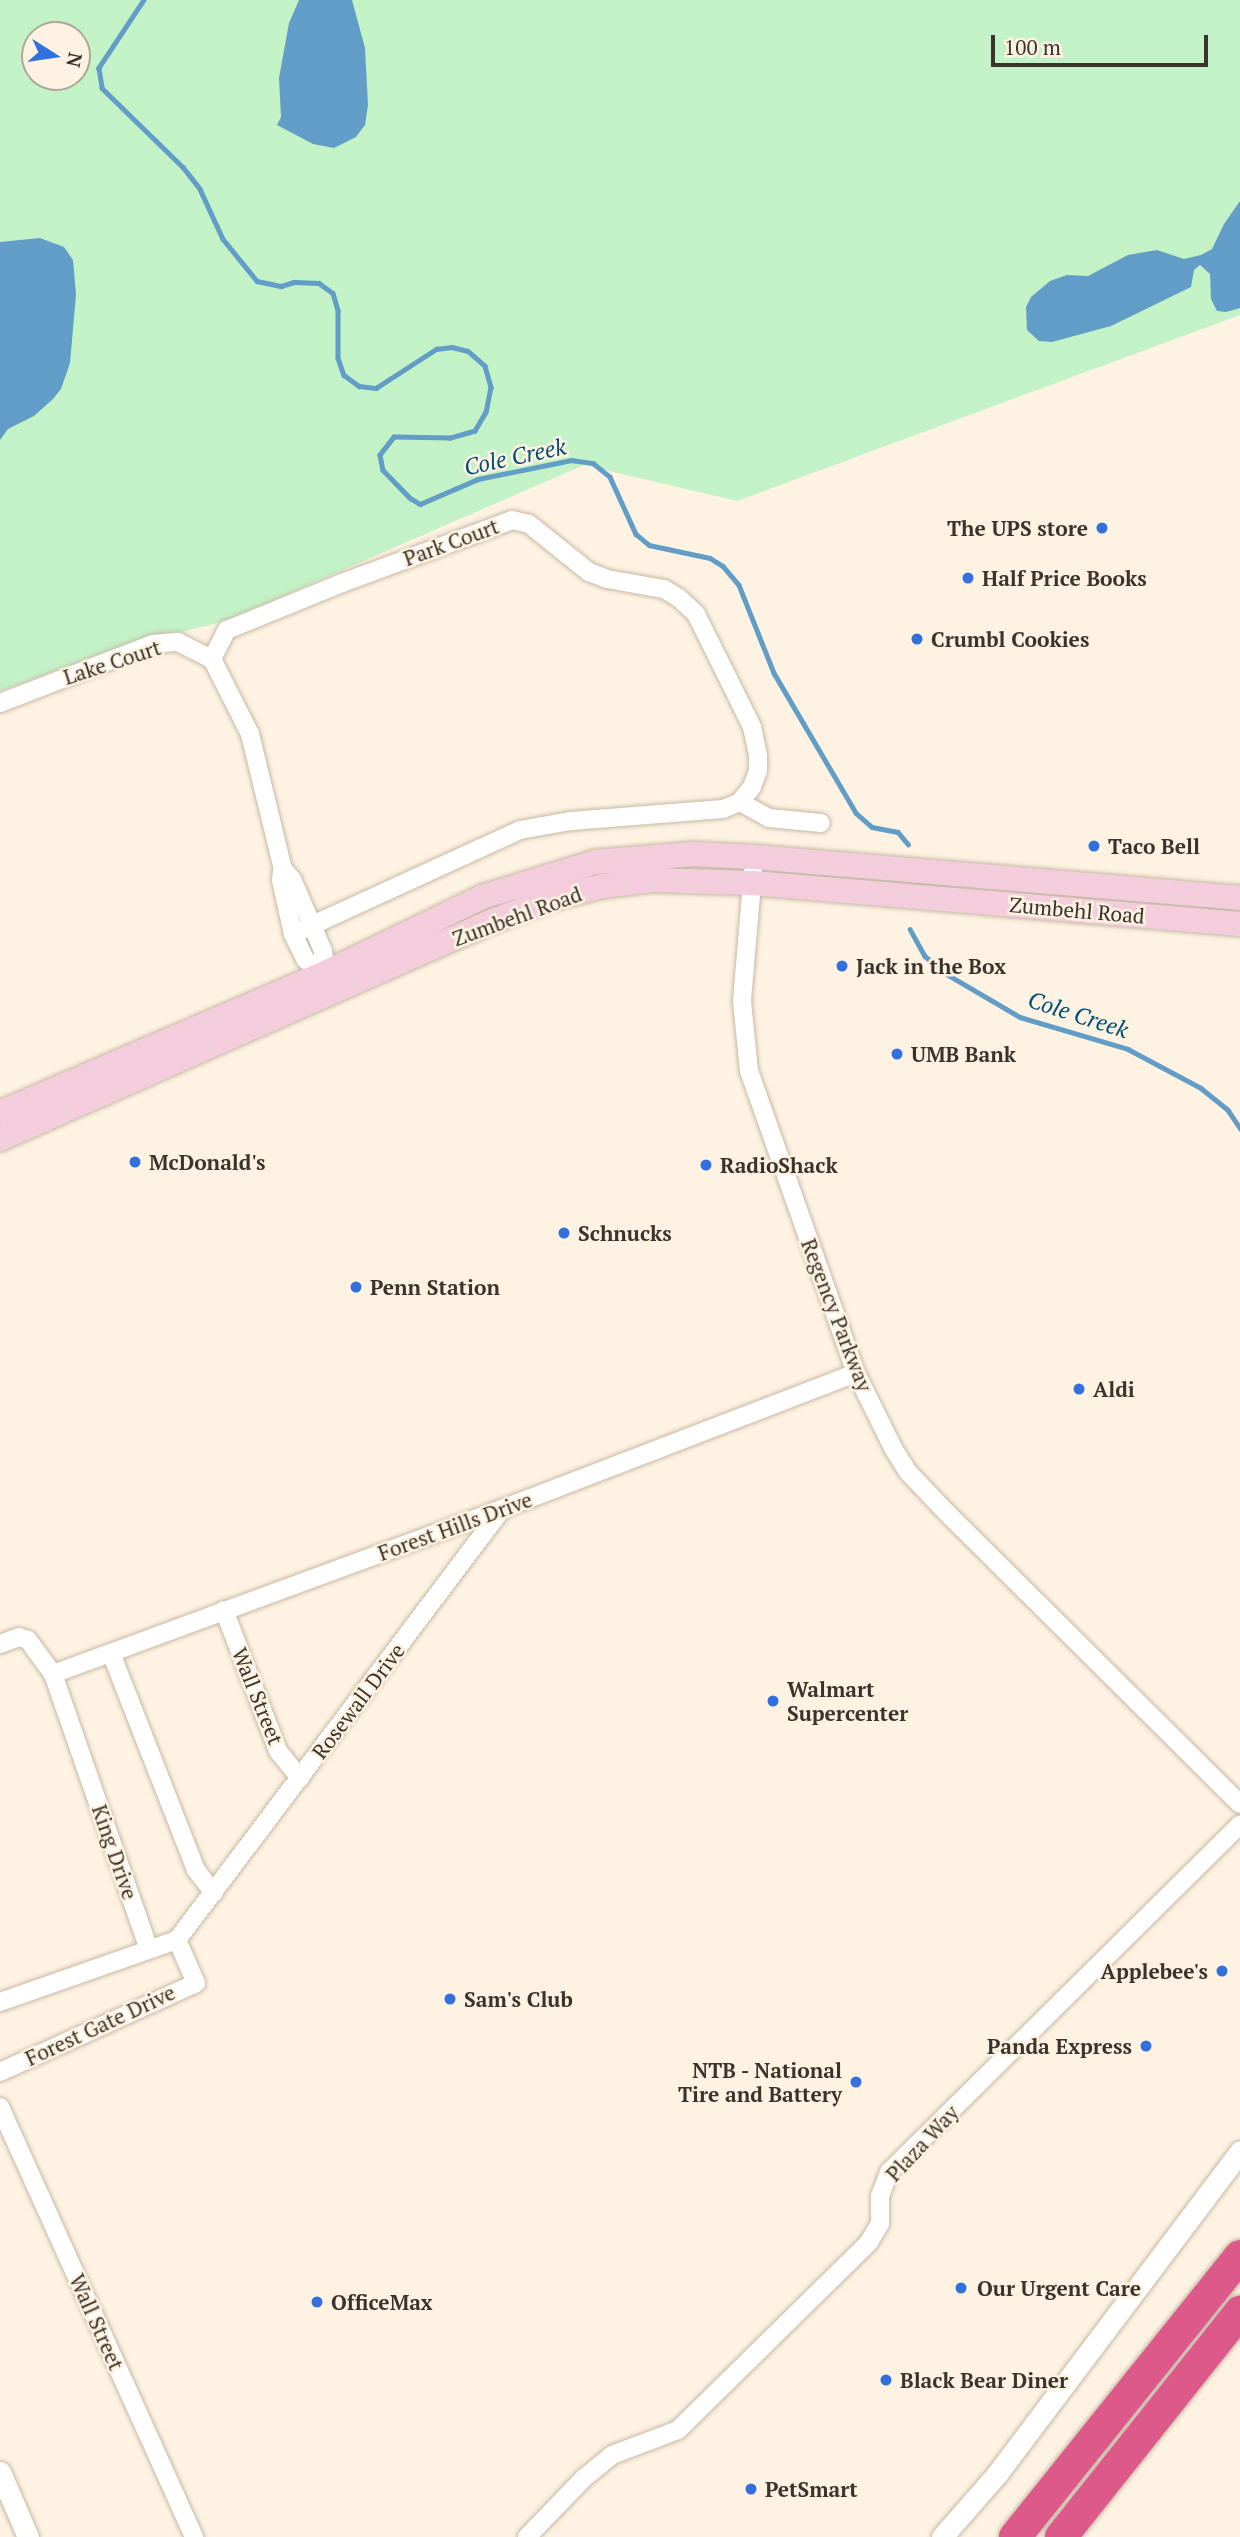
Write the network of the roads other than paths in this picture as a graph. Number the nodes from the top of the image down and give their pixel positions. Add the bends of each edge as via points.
1 (212, 659) junction
2 (0, 703) edge
3 (740, 802) junction
4 (821, 823) dead end
5 (754, 857) junction
6 (283, 869) junction
7 (752, 883) junction
8 (991, 890) junction
9 (1240, 898) edge
10 (1240, 924) edge
11 (312, 926) junction
12 (293, 934) junction
13 (327, 984) junction
14 (0, 1113) edge
15 (0, 1139) edge
16 (856, 1373) junction
17 (502, 1509) junction
18 (223, 1610) junction
19 (0, 1644) edge
20 (111, 1653) junction
21 (54, 1674) junction
22 (300, 1778) junction
23 (1240, 1804) edge
24 (1240, 1825) edge
25 (214, 1893) junction
26 (177, 1940) junction
27 (149, 1949) junction
28 (0, 2002) edge
29 (0, 2072) edge
30 (0, 2107) edge
31 (1240, 2151) edge
32 (1240, 2256) edge
33 (1240, 2312) edge
34 (0, 2472) edge
35 (28, 2537) edge
36 (194, 2537) edge
37 (527, 2537) edge
38 (942, 2537) edge
39 (1015, 2537) edge
40 (1061, 2537) edge

1 - 2 street, Lake Court via 178,642 153,644
1 - 3 street, Park Court via 227,630 512,520 529,524 589,572 664,589 696,614 752,727 758,771
1 - 6 street via 250,734
3 - 4 street via 769,818
3 - 11 street via 723,809 571,821 520,831
5 - 7 street, Regency Parkway
5 - 8 main road, Zumbehl Road
5 - 13 main road, Zumbehl Road via 642,856 584,865 482,897
6 - 11 street via 292,878
6 - 12 street via 281,880
7 - 8 main road, Zumbehl Road
7 - 13 main road, Zumbehl Road via 652,880 556,897
7 - 16 street, Regency Parkway via 741,1000 749,1072
8 - 9 main road, Zumbehl Road
8 - 10 main road, Zumbehl Road
11 - 12 street
11 - 13 street via 323,951
12 - 13 street via 305,959
13 - 14 main road, Zumbehl Road
13 - 15 main road, Zumbehl Road
16 - 17 street, Forest Hills Drive
16 - 23 street, Regency Parkway via 908,1472
17 - 18 street, Forest Hills Drive
17 - 22 street, Rosewall Drive
18 - 20 street, Forest Hills Drive
18 - 22 street, Wall Street via 278,1751
19 - 21 street, King Drive via 19,1637 29,1640
20 - 21 street, Forest Hills Drive
20 - 25 street via 197,1870
21 - 27 street, King Drive
22 - 25 street, Rosewall Drive
24 - 37 street, Plaza Way via 889,2172 880,2196 880,2224 869,2242 713,2398 668,2436 638,2444 603,2462
25 - 26 street, Rosewall Drive
26 - 27 street
26 - 29 street, Forest Gate Drive via 196,1983
27 - 28 street
30 - 36 street, Wall Street
31 - 38 street via 997,2474
32 - 39 highway
33 - 40 highway
34 - 35 street

